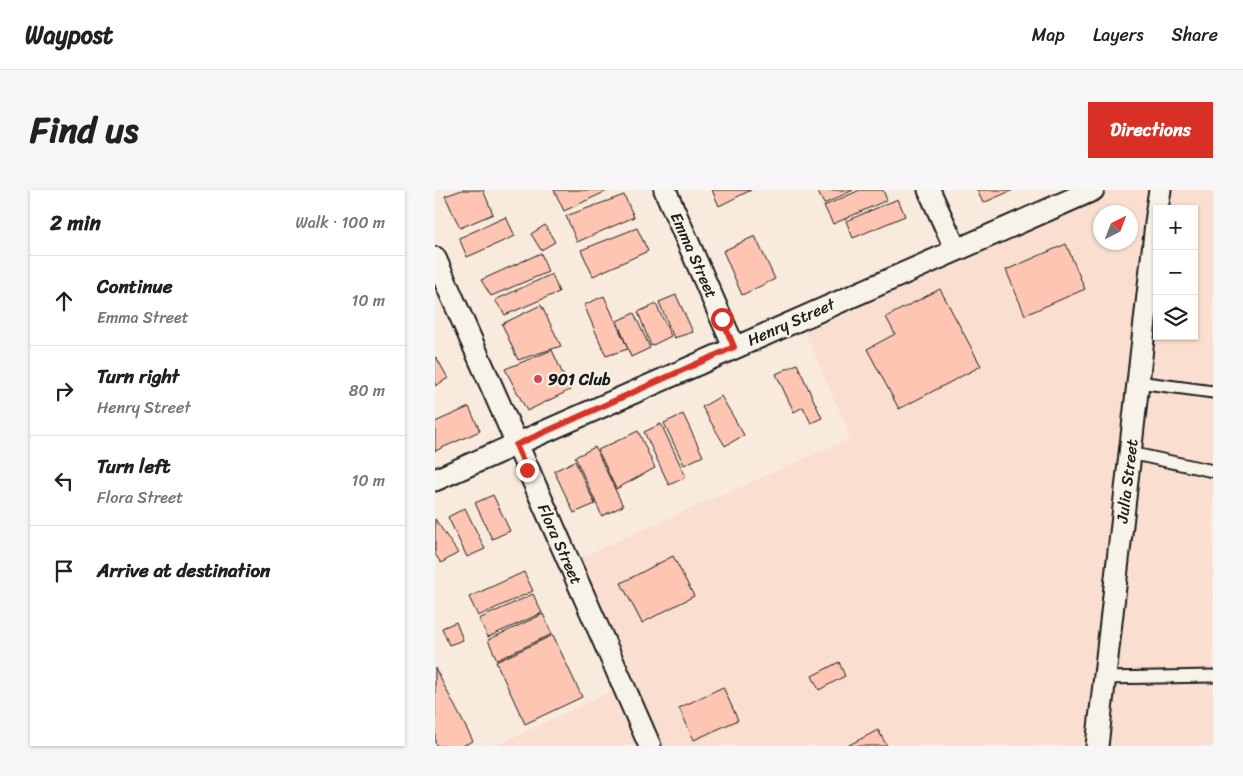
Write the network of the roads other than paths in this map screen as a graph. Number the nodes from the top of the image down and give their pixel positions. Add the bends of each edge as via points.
1 (665, 190) edge
2 (929, 190) edge
3 (1093, 190) edge
4 (1159, 190) edge
5 (1157, 205) edge
6 (956, 250) junction
7 (1153, 250) edge
8 (435, 258) edge
9 (734, 347) junction
10 (1138, 382) junction
11 (1213, 392) edge
12 (516, 445) junction
13 (1130, 453) junction
14 (1213, 471) edge
15 (435, 480) edge
16 (1213, 676) edge
17 (1104, 678) junction
18 (650, 746) edge
19 (1097, 746) edge

1 - 9 street, Emma Street
2 - 6 street
3 - 6 street, Henry Street
4 - 5 street
6 - 9 street, Henry Street
7 - 10 street, Julia Street
8 - 12 street, Flora Street
9 - 12 street, Henry Street
10 - 11 lane
10 - 13 street, Julia Street
12 - 15 street, Henry Street
12 - 18 street, Flora Street
13 - 14 lane
13 - 17 street, Julia Street
16 - 17 lane
17 - 19 street, Julia Street

